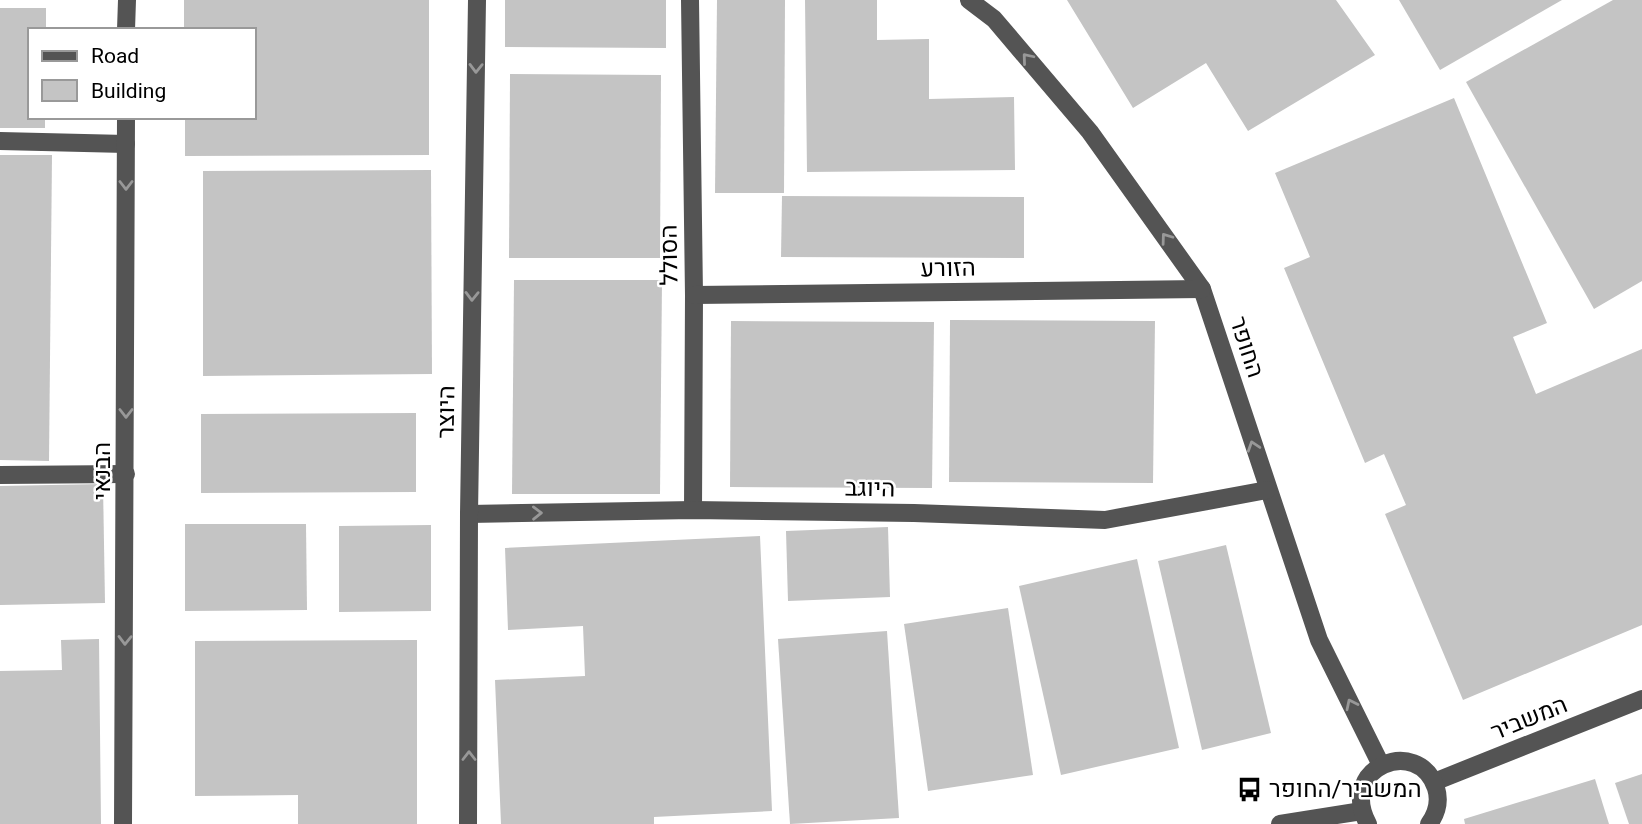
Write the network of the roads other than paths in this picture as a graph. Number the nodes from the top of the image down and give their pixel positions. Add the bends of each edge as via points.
1 (127, 0) edge
2 (477, 0) edge
3 (690, 0) edge
4 (969, 0) edge
5 (126, 28) edge
6 (126, 119) edge
7 (0, 141) edge
8 (126, 144) junction
9 (1202, 289) junction
10 (694, 295) junction
11 (127, 474) junction
12 (0, 475) edge
13 (1267, 490) junction
14 (693, 510) junction
15 (469, 514) junction
16 (1642, 699) edge
17 (1381, 765) junction
18 (1434, 782) junction
19 (1365, 818) edge
20 (123, 824) edge
21 (468, 824) edge
22 (1280, 824) edge
23 (1429, 824) edge

1 - 5 street
2 -> 15 street, היוצר
3 - 10 street, הסולל
9 -> 4 street, החופר via 1090,132 994,19
6 - 8 street, הבנאי
7 - 8 street
8 -> 11 street, הבנאי
9 - 10 street, הזורע
13 -> 9 street, החופר
10 - 14 street, הסולל
11 - 12 street
11 -> 20 street, הבנאי
13 - 14 street, היוגב via 1105,520
17 -> 13 street, החופר via 1319,640
15 -> 14 street, היוגב
21 -> 15 street, היוצר
16 - 18 street, המשביר
17 - 18 street via 1405,761 1417,765
17 - 19 street via 1363,785 1360,798
18 - 23 street via 1438,806
19 - 22 street

